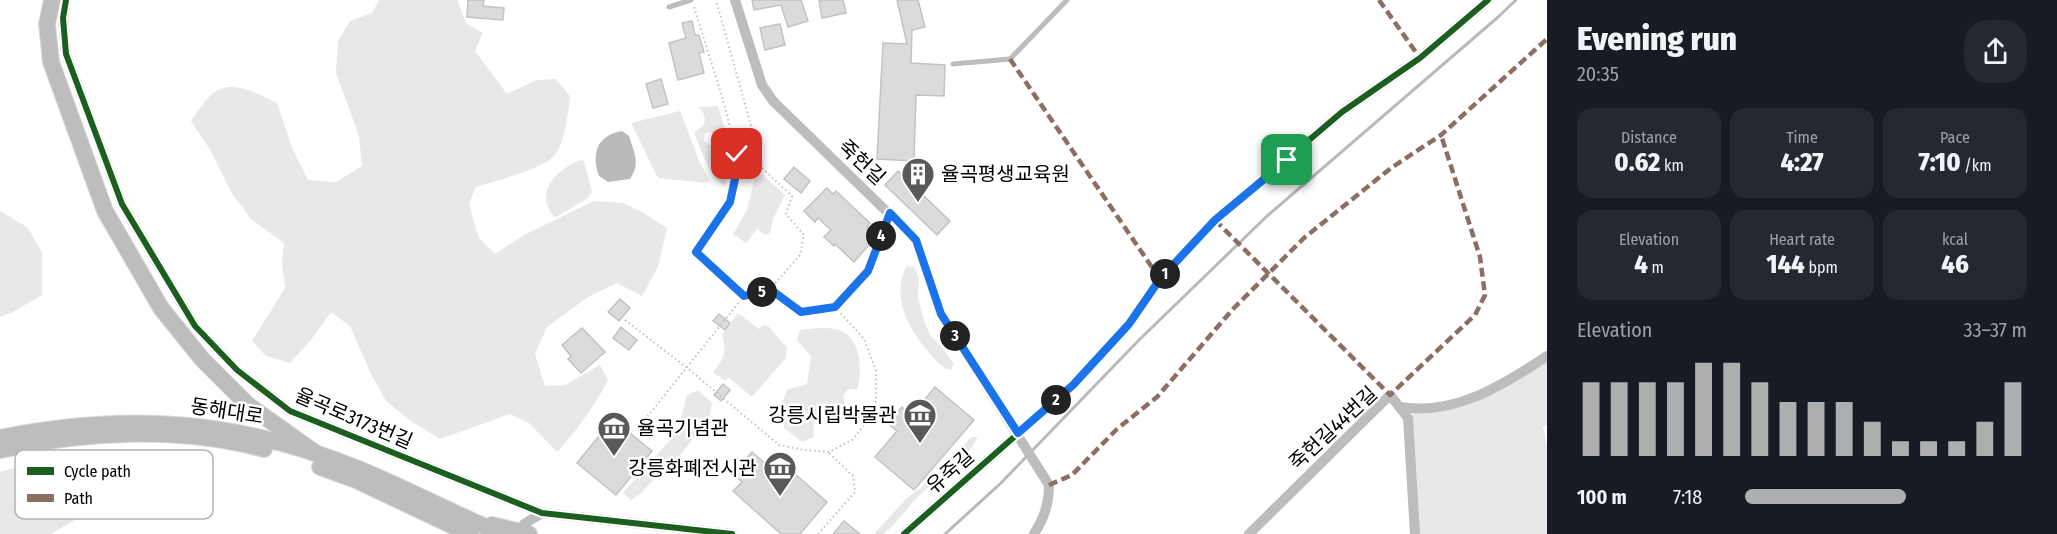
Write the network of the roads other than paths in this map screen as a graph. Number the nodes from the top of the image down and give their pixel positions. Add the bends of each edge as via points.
1 (52, 0) edge
2 (66, 0) edge
3 (691, 0) edge
4 (735, 0) edge
5 (1066, 0) edge
6 (1488, 0) edge
7 (669, 7) dead end
8 (953, 64) dead end
9 (1547, 356) edge
10 (1400, 407) junction
11 (0, 438) edge
12 (1020, 438) junction
13 (0, 450) edge
14 (317, 454) junction
15 (542, 513) junction
16 (463, 517) junction
17 (527, 529) edge
18 (470, 534) edge
19 (502, 534) edge
20 (732, 534) edge
21 (904, 534) edge
22 (1034, 534) edge
23 (1250, 534) edge
24 (1415, 534) edge

1 - 14 main road via 47,24 51,63 105,211 161,308 202,359 248,405
2 - 15 street, 율곡로3173번길 via 66,54 122,204 195,326 237,370 290,411
3 - 7 lane
4 - 12 street, 죽헌길 via 762,85 773,101 916,240 941,314
5 - 8 lane via 1010,59
6 - 12 street, 유죽길 via 1420,58 1342,112 1215,220 1160,279 1129,324
9 - 10 street via 1488,391 1458,403
10 - 23 street, 죽헌길44번길 via 1390,395
10 - 24 street, 죽헌길44번길 via 1408,418
11 - 14 main road, 동해대로 via 78,425 155,422 260,436
12 - 21 street, 유죽길
12 - 22 street, 죽헌길 via 1049,485 1049,499
13 - 18 main road, 동해대로 via 53,439 117,435 189,436 257,447 356,480
14 - 16 main road, 동해대로 via 362,470
15 - 17 street
15 - 20 street, 율곡로3173번길
16 - 17 main road
16 - 19 main road, 동해대로

